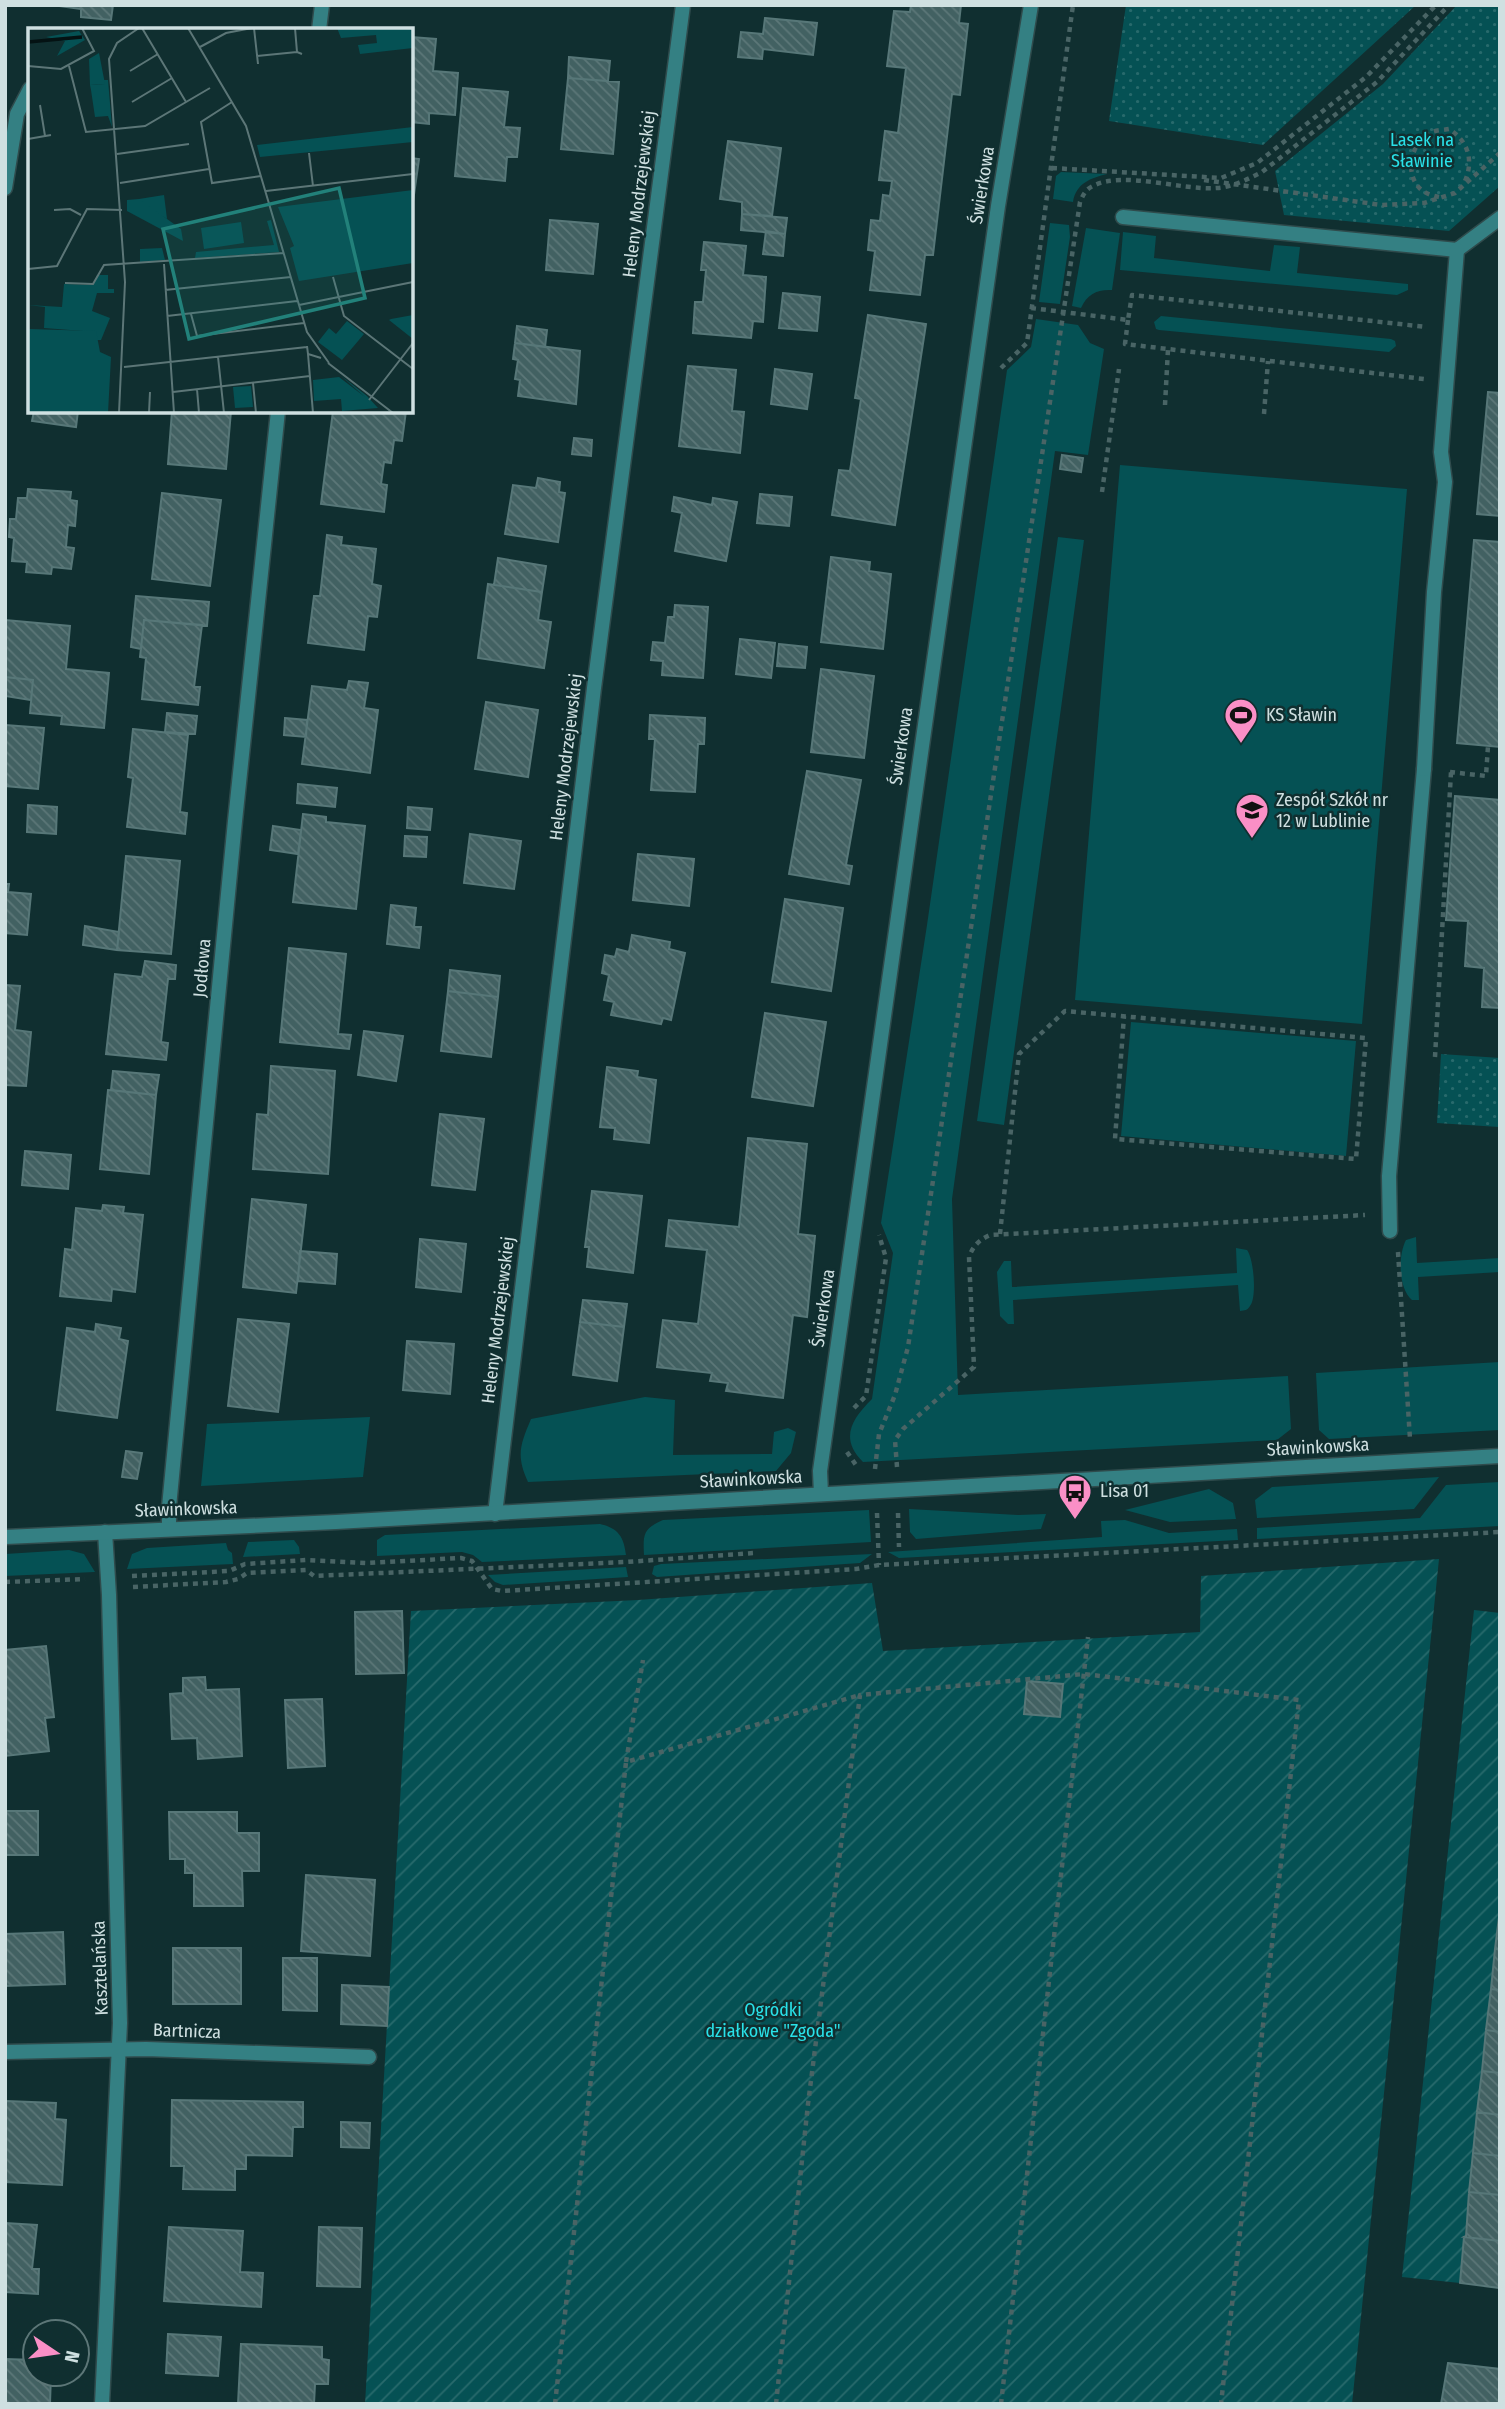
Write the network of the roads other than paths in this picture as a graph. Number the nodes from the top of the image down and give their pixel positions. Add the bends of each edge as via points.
1 (322, 5) edge
2 (683, 5) edge
3 (1031, 5) edge
4 (319, 28) edge
5 (28, 93) edge
6 (5, 188) edge
7 (1123, 216) dead end
8 (1500, 218) edge
9 (1457, 250) junction
10 (278, 413) edge
11 (1394, 1236) road end
12 (1500, 1456) edge
13 (821, 1494) junction
14 (495, 1514) junction
15 (169, 1528) junction
16 (105, 1532) junction
17 (5, 1537) edge
18 (120, 2049) junction
19 (5, 2052) edge
20 (369, 2057) dead end
21 (102, 2404) edge

1 - 4 street
2 - 14 street, Heleny Modrzejewskiej via 592,702
3 - 13 street, Świerkowa via 918,762 821,1457
5 - 6 street via 17,114
7 - 9 street
8 - 9 street
9 - 11 street via 1424,769 1389,1176
10 - 15 street, Jodłowa
12 - 13 street, Sławinkowska
13 - 14 street, Sławinkowska
14 - 15 street, Sławinkowska
15 - 16 street, Sławinkowska
16 - 17 street, Sławinkowska
16 - 18 street, Kasztelańska
18 - 19 street, Bartnicza
18 - 20 street, Bartnicza
18 - 21 street, Kasztelańska

